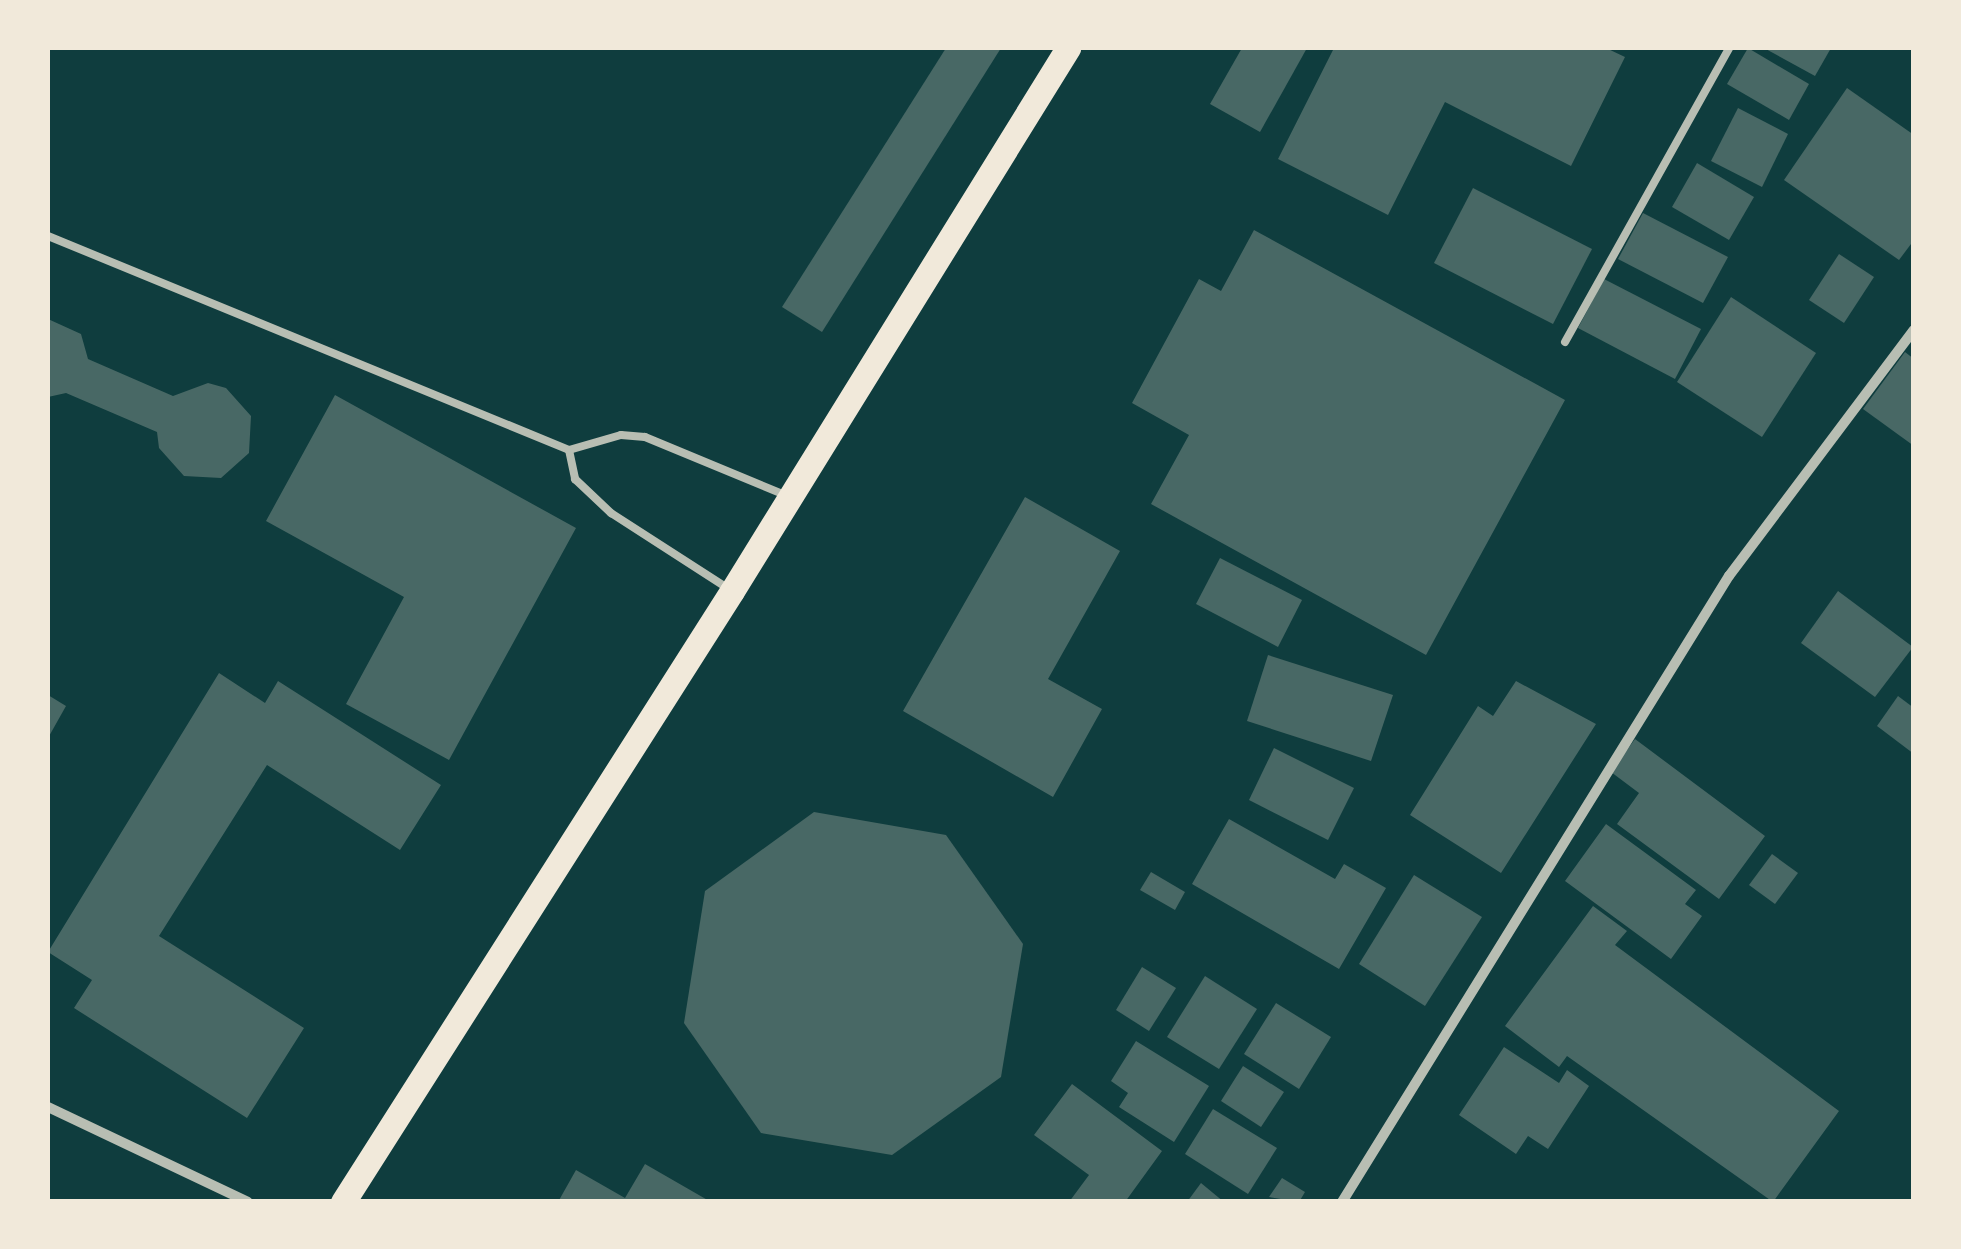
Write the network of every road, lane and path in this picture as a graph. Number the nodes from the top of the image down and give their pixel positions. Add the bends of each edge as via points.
1 (1068, 48) edge
2 (1729, 48) edge
3 (48, 236) edge
4 (1914, 330) edge
5 (1565, 342) dead end
6 (569, 450) junction
7 (790, 496) junction
8 (732, 592) junction
9 (48, 1106) edge
10 (248, 1202) edge
11 (343, 1202) edge
12 (1342, 1202) edge

1 - 7 main road
2 - 5 lane
3 - 6 lane
4 - 12 street via 1729,576
6 - 7 lane via 621,435 645,437
6 - 8 lane via 575,479 611,513
7 - 8 main road
8 - 11 main road
9 - 10 street

